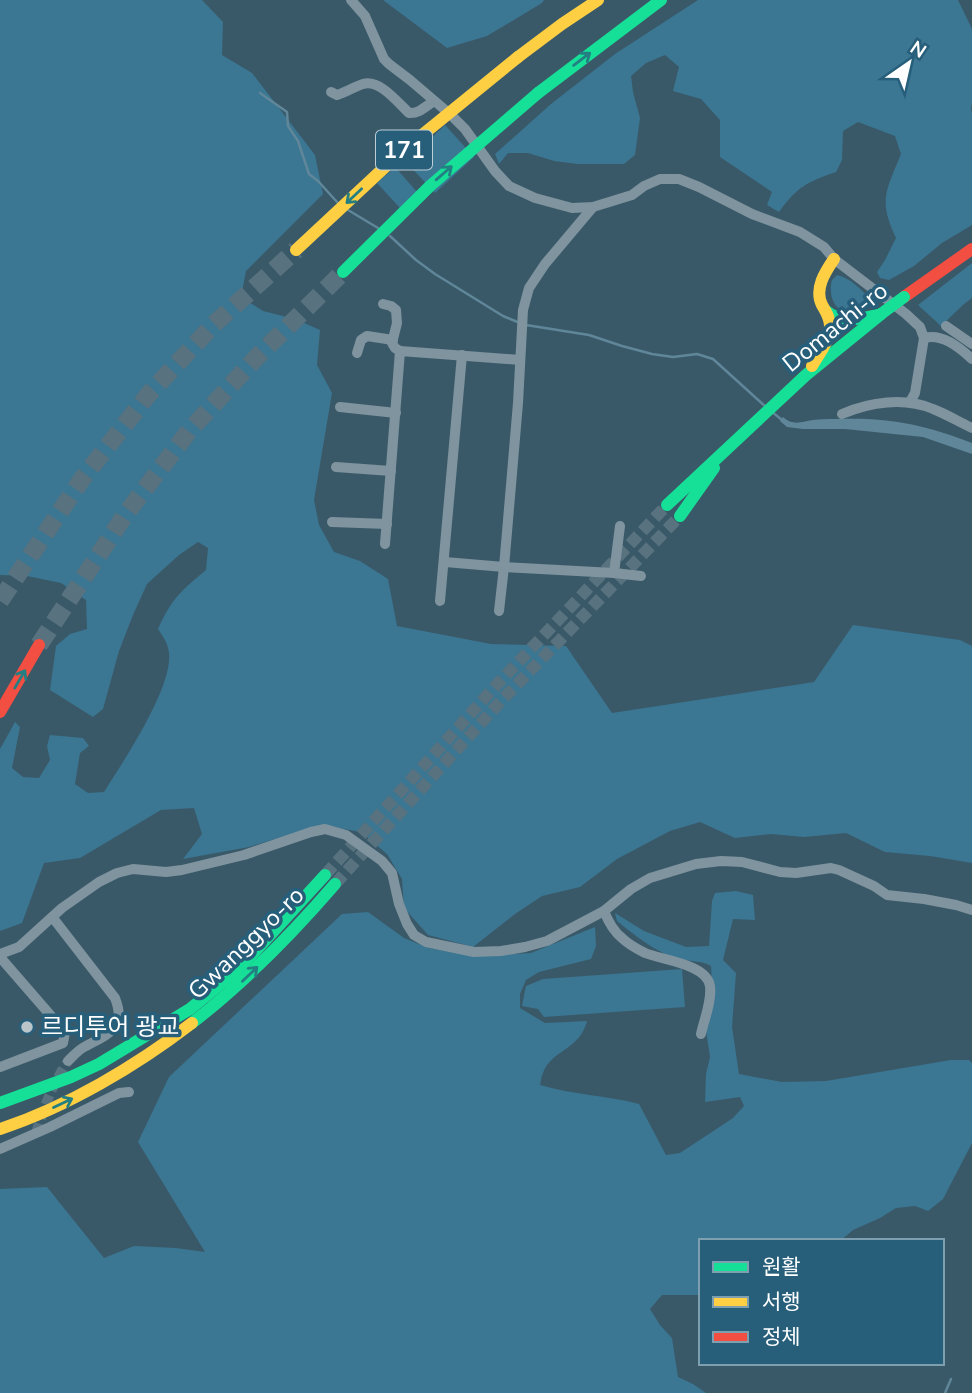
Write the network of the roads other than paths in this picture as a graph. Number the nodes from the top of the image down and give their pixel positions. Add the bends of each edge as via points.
1 (351, 0) edge
2 (597, 0) edge
3 (661, 0) edge
4 (670, 0) edge
5 (625, 27) junction
6 (331, 92) dead end
7 (434, 101) junction
8 (593, 207) junction
9 (972, 249) edge
10 (296, 250) tunnel mouth
11 (834, 259) junction
12 (343, 272) tunnel mouth
13 (383, 304) dead end
14 (827, 311) junction
15 (881, 314) junction
16 (946, 326) dead end
17 (924, 338) junction
18 (393, 340) junction
19 (972, 344) edge
20 (400, 351) junction
21 (357, 353) dead end
22 (462, 355) junction
23 (972, 359) edge
24 (520, 360) junction
25 (806, 375) junction
26 (910, 402) junction
27 (340, 407) dead end
28 (396, 413) junction
29 (842, 414) dead end
30 (972, 428) edge
31 (730, 445) junction
32 (336, 467) dead end
33 (391, 471) junction
34 (667, 505) tunnel mouth
35 (680, 516) tunnel mouth
36 (332, 522) dead end
37 (387, 524) junction
38 (620, 526) dead end
39 (385, 544) dead end
40 (445, 562) junction
41 (504, 567) junction
42 (614, 573) junction
43 (641, 576) dead end
44 (440, 601) dead end
45 (499, 611) dead end
46 (39, 645) tunnel mouth
47 (0, 712) edge
48 (325, 875) tunnel mouth
49 (335, 884) tunnel mouth
50 (972, 910) edge
51 (604, 911) junction
52 (53, 918) junction
53 (0, 956) edge
54 (701, 1034) dead end
55 (68, 1061) tunnel mouth
56 (0, 1067) edge
57 (129, 1092) dead end
58 (0, 1103) edge
59 (0, 1129) edge
60 (0, 1149) edge

1 - 7 street via 365,16 384,59
2 -> 10 main road, 171, bridge via 430,127
3 - 5 main road, 171
4 - 5 main road
12 -> 5 main road, 171, bridge via 430,186 538,93
6 - 7 street via 337,95 371,83 409,113
7 - 8 street via 465,129 509,186 552,203
8 - 11 street via 632,195 660,179 679,179 800,232
8 - 24 street via 529,288
9 - 15 main road, Domachi-ro, bridge
11 - 14 main road via 820,284 819,298
11 - 17 street via 915,321
13 - 18 street via 396,310
14 - 15 main road via 842,321
14 - 25 main road via 829,335
15 - 25 main road, Domachi-ro
16 - 19 street
17 - 23 street via 945,340
17 - 26 street
18 - 20 street
18 - 21 street via 367,336
20 - 22 street
20 - 28 street
22 - 24 street
22 - 40 street
24 - 41 street
25 - 31 main road, Domachi-ro
26 - 29 street via 879,403
26 - 30 street
27 - 28 street
28 - 33 street
31 - 34 main road
31 - 35 main road
32 - 33 street
33 - 37 street
36 - 37 street
37 - 39 street
38 - 42 street
40 - 41 street
40 - 44 street
41 - 42 street
41 - 45 street
42 - 43 street
47 -> 46 main road
48 - 58 main road, Gwanggyo-ro via 251,956 190,1009 99,1064
59 -> 49 main road, Gwanggyo-ro via 105,1081 179,1032 242,982
50 - 51 street via 887,895 831,868 780,873 721,861 650,878
51 - 52 street via 547,941 513,949 474,952 426,942 407,924 392,873 382,861 346,835 325,829 183,870 117,873
51 - 54 street via 609,924 632,945 707,977 710,995
52 - 53 street via 19,947
52 - 55 street via 119,1009 112,1031
53 - 56 street via 65,1032 63,1043
57 - 60 street

